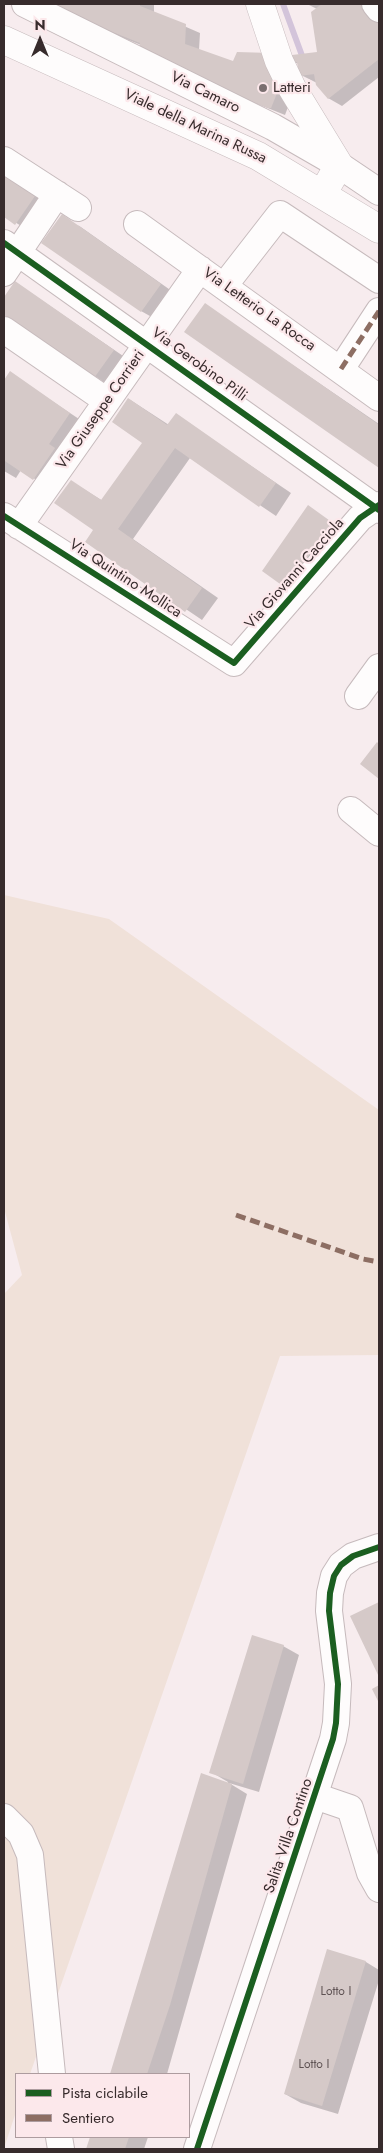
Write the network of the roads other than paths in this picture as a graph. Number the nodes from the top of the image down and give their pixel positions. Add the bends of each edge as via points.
1 (25, 4) edge
2 (260, 4) edge
3 (375, 4) edge
4 (379, 9) edge
5 (4, 40) edge
6 (292, 88) junction
7 (273, 127) junction
8 (4, 160) edge
9 (339, 165) junction
10 (379, 192) edge
11 (323, 193) junction
12 (57, 194) junction
13 (78, 208) dead end
14 (137, 224) dead end
15 (379, 229) edge
16 (8, 256) edge
17 (200, 269) junction
18 (379, 280) edge
19 (224, 286) junction
20 (379, 311) edge
21 (4, 330) edge
22 (147, 344) junction
23 (341, 369) junction
24 (379, 398) edge
25 (107, 401) junction
26 (378, 507) edge
27 (11, 521) edge
28 (234, 663) joint
29 (379, 667) edge
30 (358, 696) dead end
31 (351, 810) dead end
32 (379, 833) edge
33 (379, 1547) edge
34 (315, 1796) junction
35 (4, 1817) edge
36 (379, 1889) edge
37 (52, 2073) edge
38 (197, 2149) edge

1 - 7 street, Via Camaro
2 - 6 main road via 279,61
3 - 4 street
5 - 11 main road, Viale della Marina Russa via 217,136
6 - 7 street via 290,110
6 - 9 main road
7 - 9 street, Via Camaro
8 - 12 street
9 - 10 street, Via Camaro
9 - 11 main road
11 - 15 main road, Viale della Marina Russa
12 - 13 street
12 - 16 street
14 - 17 street, Via Letterio La Rocca
16 - 22 street, Via Gerobino Pilli
17 - 19 street, Via Letterio La Rocca
17 - 22 street, Via Giuseppe Corrieri
18 - 19 street via 280,214
19 - 23 street, Via Letterio La Rocca
20 - 23 street
21 - 25 street
22 - 25 street, Via Giuseppe Corrieri
22 - 26 street, Via Gerobino Pilli
23 - 24 street, Via Letterio La Rocca
25 - 27 street, Via Giuseppe Corrieri
26 - 28 street, Via Giovanni Cacciola via 360,518
27 - 28 street, Via Quintino Mollica
29 - 30 street
31 - 32 street
33 - 34 street, Salita Villa Contino via 353,1556 341,1565 334,1576 330,1593 330,1630 338,1702 333,1740
34 - 36 street via 350,1808 370,1873
34 - 38 street, Salita Villa Contino
35 - 37 street via 21,1834 30,1855

